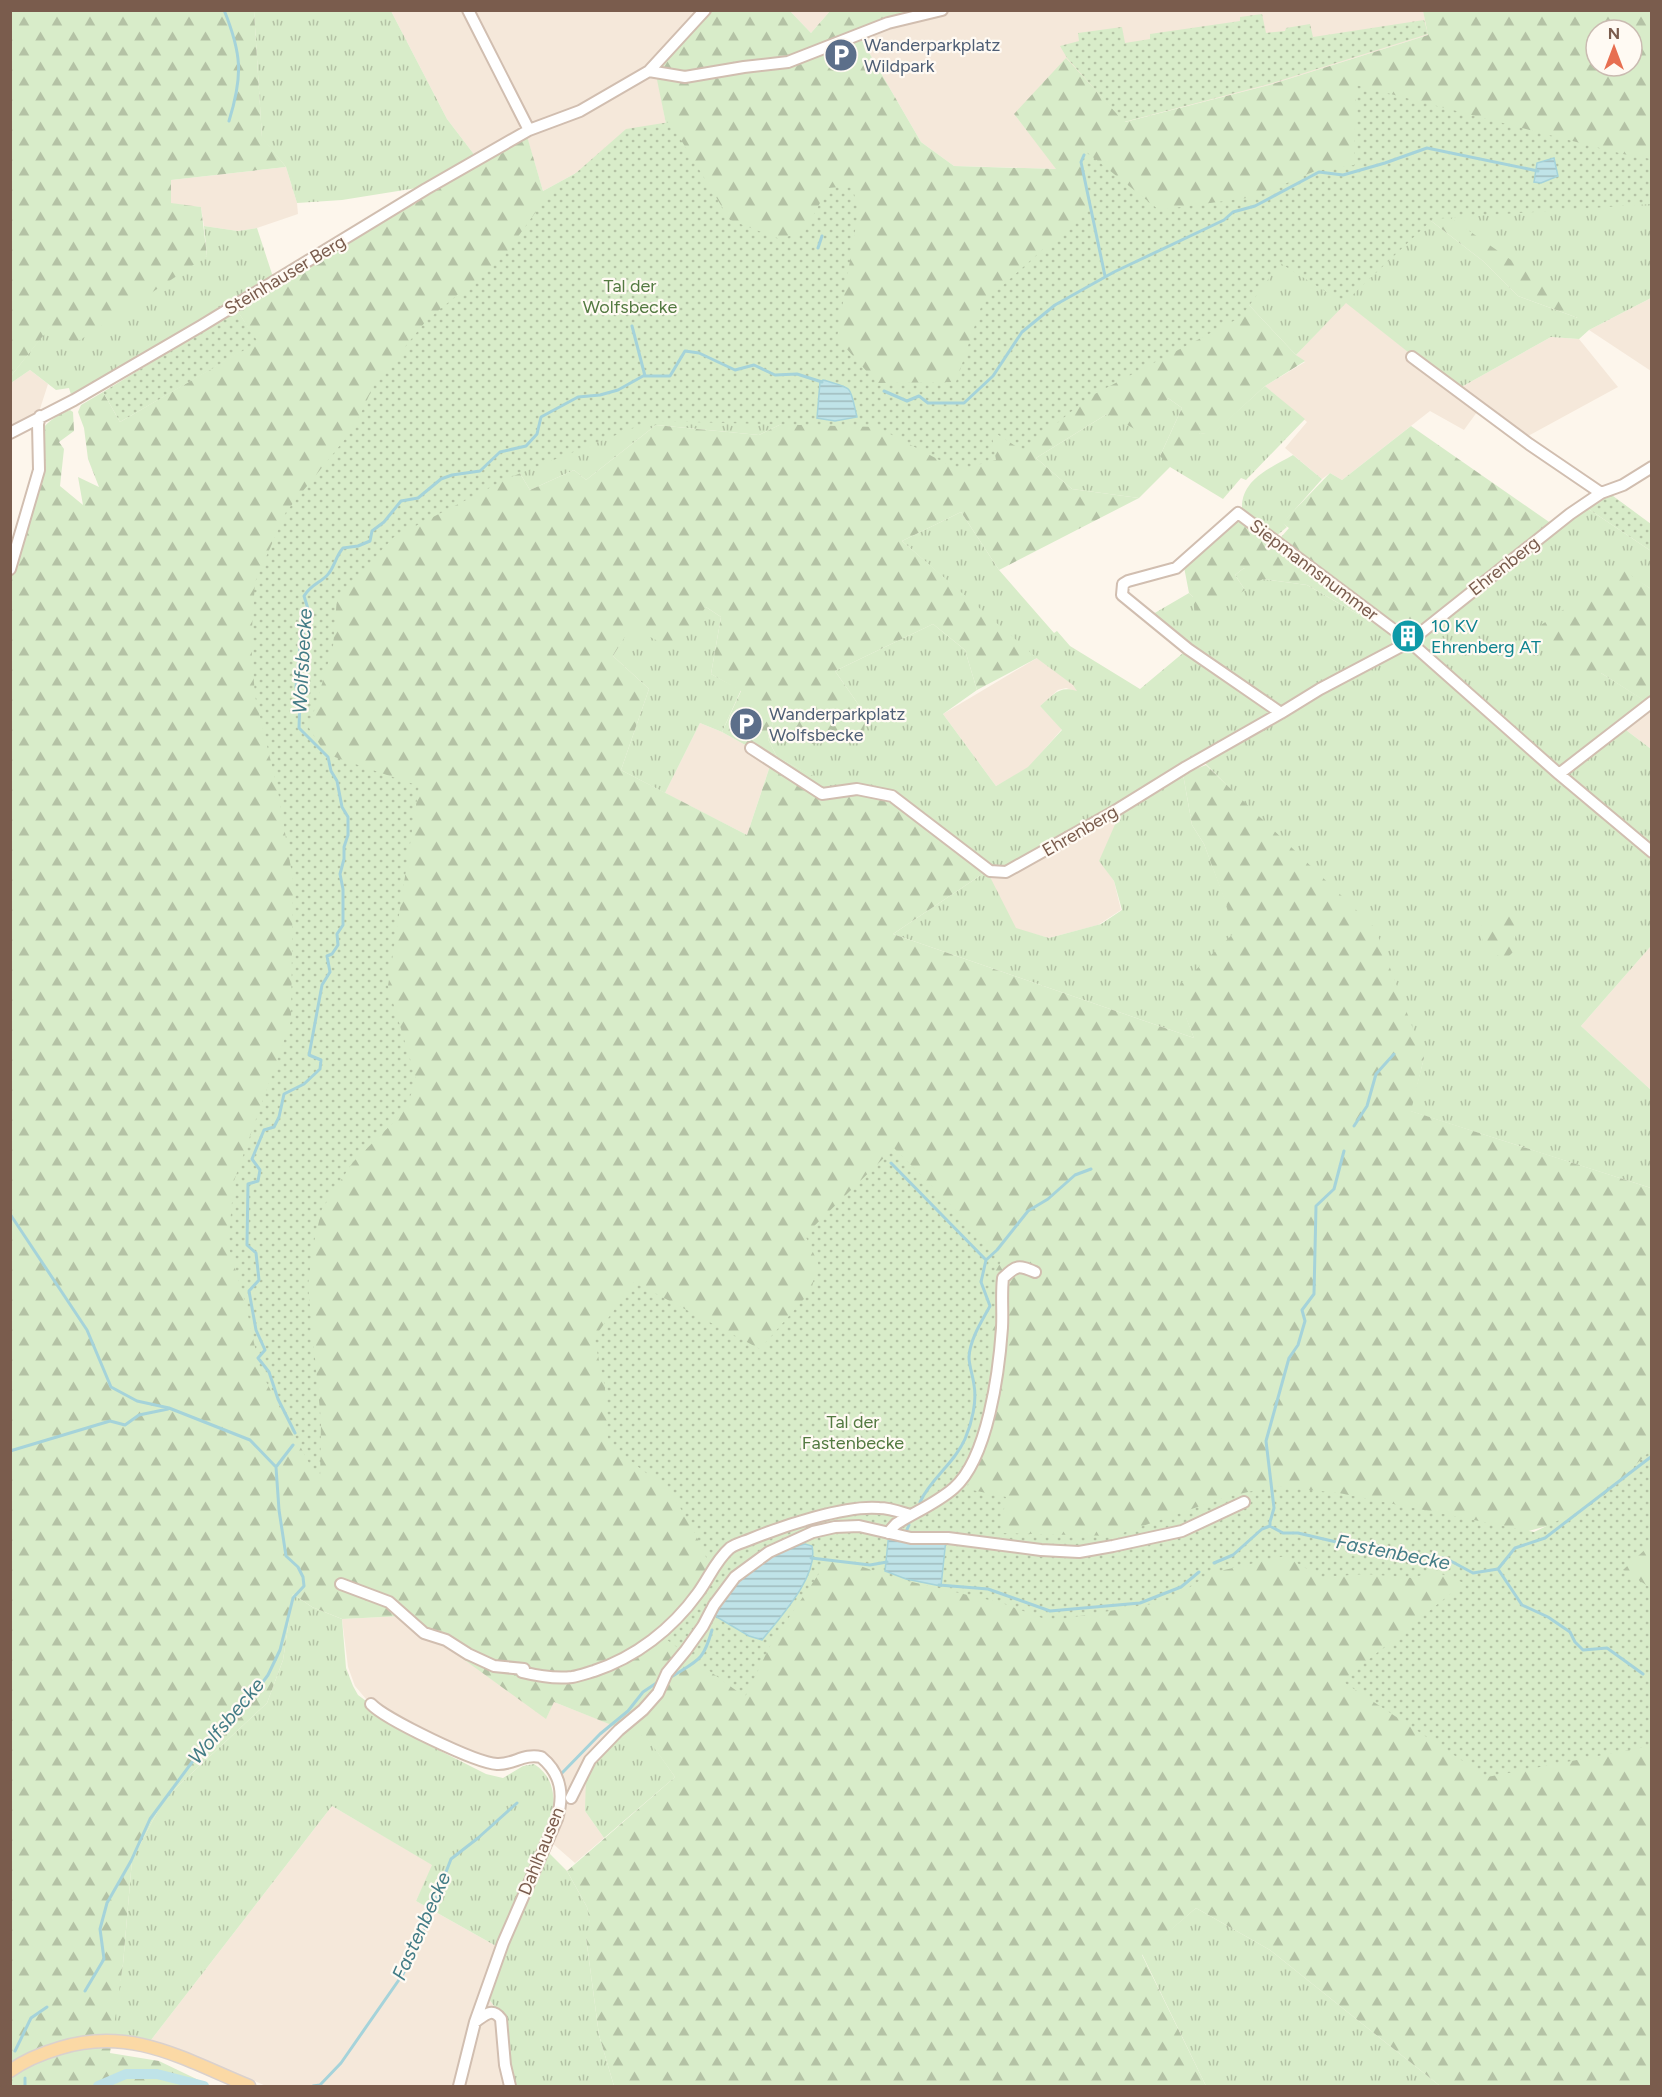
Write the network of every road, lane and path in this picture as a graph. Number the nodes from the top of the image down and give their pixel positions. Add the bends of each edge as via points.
1 (468, 10) edge
2 (705, 10) edge
3 (942, 10) edge
4 (650, 71) junction
5 (529, 130) junction
6 (1412, 357) dead end
7 (40, 416) junction
8 (10, 433) edge
9 (1652, 467) edge
10 (1601, 493) junction
11 (10, 569) edge
12 (1409, 642) junction
13 (1652, 702) edge
14 (1281, 713) junction
15 (752, 748) dead end
16 (1559, 774) junction
17 (1652, 852) edge
18 (1035, 1272) dead end
19 (1244, 1502) dead end
20 (910, 1515) junction
21 (888, 1533) junction
22 (341, 1584) dead end
23 (371, 1704) dead end
24 (571, 1798) dead end
25 (475, 2022) junction
26 (10, 2071) edge
27 (231, 2083) edge
28 (249, 2086) edge
29 (459, 2086) edge
30 (510, 2086) edge

1 - 5 street
2 - 4 street, Steinhauser Berg
3 - 4 street via 888,23 788,63 685,77
4 - 5 street, Steinhauser Berg via 580,111
5 - 7 street, Steinhauser Berg via 172,343
6 - 10 street
7 - 8 street
7 - 11 street via 39,470
9 - 10 street, Ehrenberg
10 - 12 street, Ehrenberg via 1569,514
12 - 14 street, Ehrenberg
12 - 14 street, Siepmannsnummer via 1238,513 1176,568 1123,584 1122,595 1188,649
12 - 16 street
13 - 16 street
14 - 15 street, Ehrenberg via 1006,872 990,871 892,796 857,789 822,794
16 - 17 street
18 - 20 street via 1021,1266 1003,1278 999,1365 980,1446 955,1486
19 - 21 street via 1182,1531 1079,1552
20 - 21 street
20 - 22 street via 878,1507 851,1509 731,1547 687,1607 646,1647 574,1677 552,1678 494,1666 446,1640 424,1633 389,1602
21 - 24 street via 859,1526 813,1532 746,1567 714,1605 667,1673 658,1693 590,1760
23 - 25 street, Dahlhausen via 411,1729 479,1760 504,1764 525,1756 542,1757 559,1781 561,1805 557,1819 503,1943
25 - 29 street, Dahlhausen
25 - 30 street via 492,2012 501,2019
26 - 27 main road via 73,2044 117,2040 160,2049
27 - 28 main road

